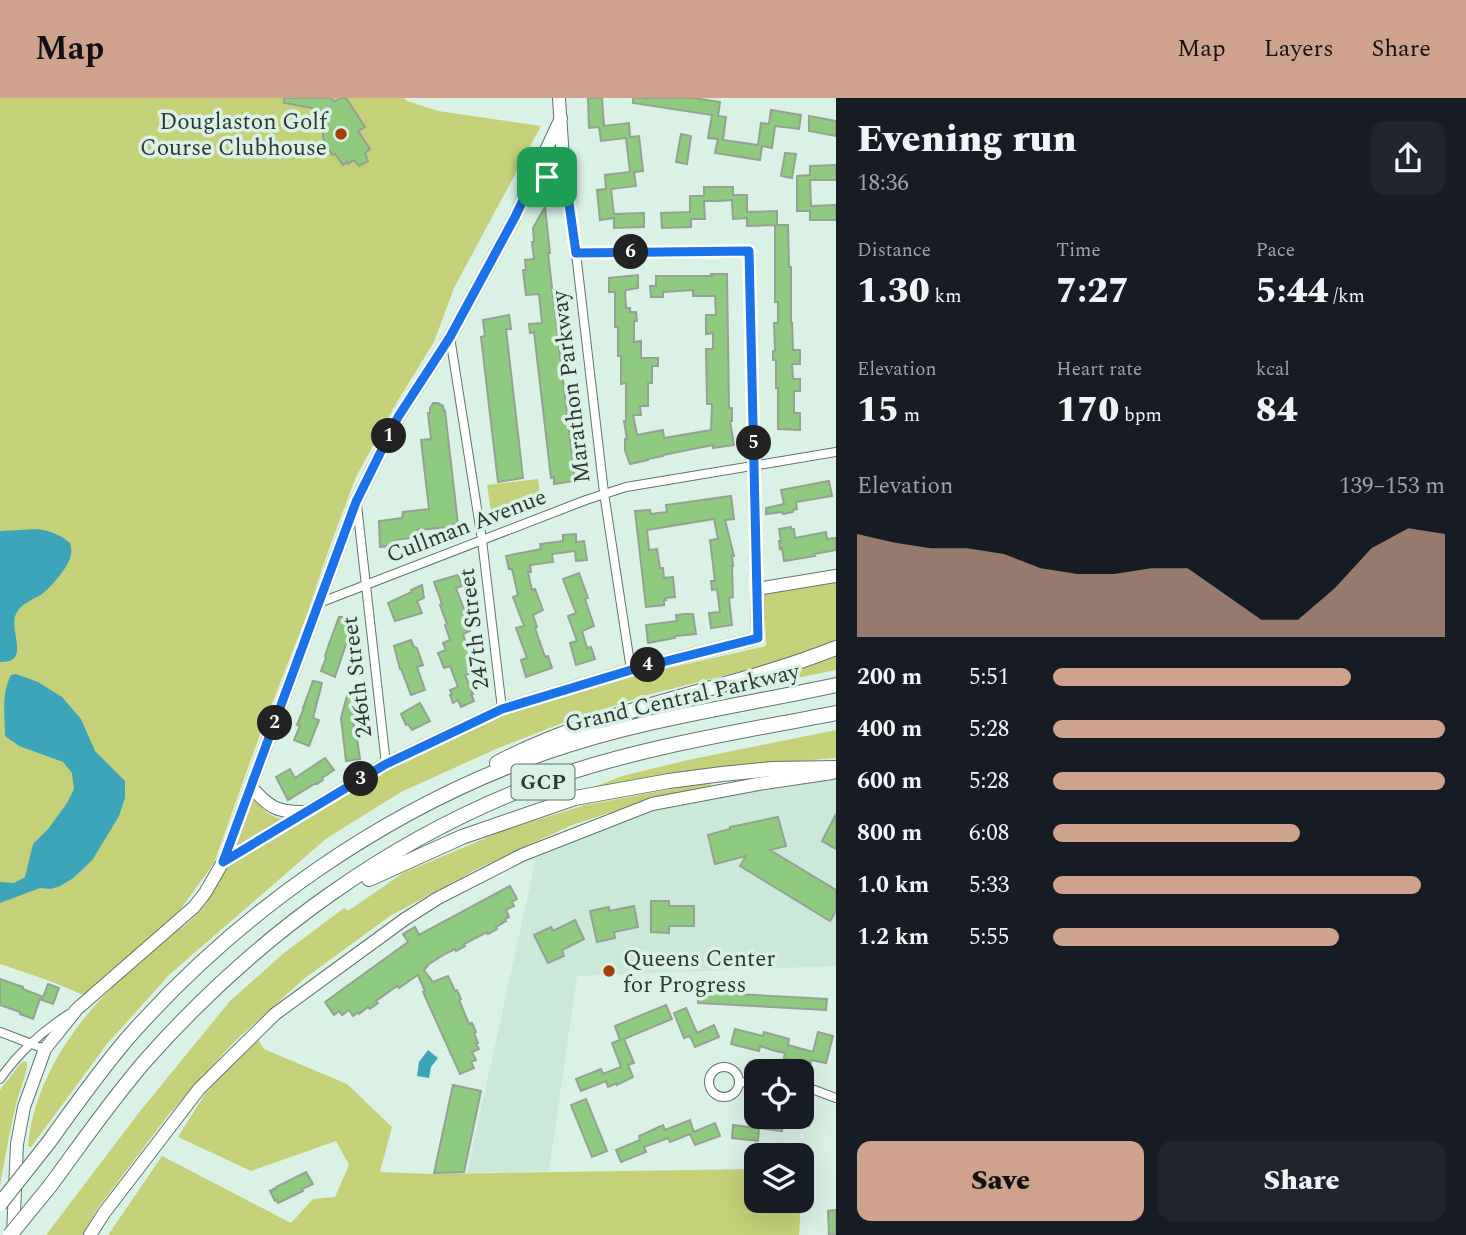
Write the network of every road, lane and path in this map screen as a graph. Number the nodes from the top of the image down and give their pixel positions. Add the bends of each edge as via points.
1 (559, 98) edge
2 (561, 118) junction
3 (565, 175) junction
4 (534, 177) junction
5 (576, 253) junction
6 (450, 337) junction
7 (836, 452) edge
8 (755, 466) junction
9 (604, 493) junction
10 (356, 502) junction
11 (482, 540) junction
12 (836, 576) edge
13 (365, 584) junction
14 (757, 589) junction
15 (319, 603) junction
16 (836, 648) edge
17 (631, 670) junction
18 (836, 685) edge
19 (502, 709) junction
20 (836, 713) edge
21 (386, 764) junction
22 (836, 770) edge
23 (251, 787) junction
24 (414, 811) junction
25 (306, 812) junction
26 (223, 862) junction
27 (292, 922) junction
28 (77, 1009) junction
29 (0, 1032) edge
30 (30, 1043) junction
31 (45, 1048) junction
32 (0, 1079) edge
33 (739, 1082) dead end
34 (744, 1082) edge
35 (814, 1089) edge
36 (836, 1098) edge
37 (0, 1205) edge
38 (12, 1235) edge
39 (90, 1235) edge

1 - 2 street, Marathon Parkway
2 - 3 street, Marathon Parkway
2 - 4 street
3 - 4 street
3 - 5 street, Marathon Parkway
4 - 6 street
5 - 8 street via 749,251
5 - 9 street, Marathon Parkway
6 - 10 street via 398,417
6 - 11 street, 247th Street
7 - 8 street, Cullman Avenue
8 - 9 street, Cullman Avenue
8 - 14 street
9 - 11 street, Cullman Avenue
9 - 17 street, Marathon Parkway
10 - 13 street, 246th Street
10 - 15 street
11 - 13 street, Cullman Avenue
11 - 19 street, 247th Street
12 - 14 street
13 - 15 street, Cullman Avenue
13 - 21 street, 246th Street
14 - 17 street via 758,638
15 - 23 street
16 - 24 highway via 575,729 518,752
17 - 19 street
18 - 24 highway, Grand Central Parkway / GCP via 616,731 524,761
19 - 21 street
20 - 27 highway, Grand Central Parkway / GCP via 687,742 547,780 415,841
21 - 25 street
22 - 27 highway via 722,774 575,798 408,860
22 - 39 street via 652,804 522,855 438,898 265,1023 199,1089
23 - 25 street via 274,809
23 - 26 street
24 - 37 highway, Grand Central Parkway / GCP, bridge via 299,883 177,987 126,1041
25 - 26 street
26 - 28 street via 194,907
27 - 38 highway, Grand Central Parkway / GCP, bridge via 235,969 145,1062
28 - 30 street
28 - 31 street
29 - 30 street
30 - 31 street
30 - 32 street
31 - 38 street via 24,1107 17,1144
33 - 34 street
35 - 36 street

